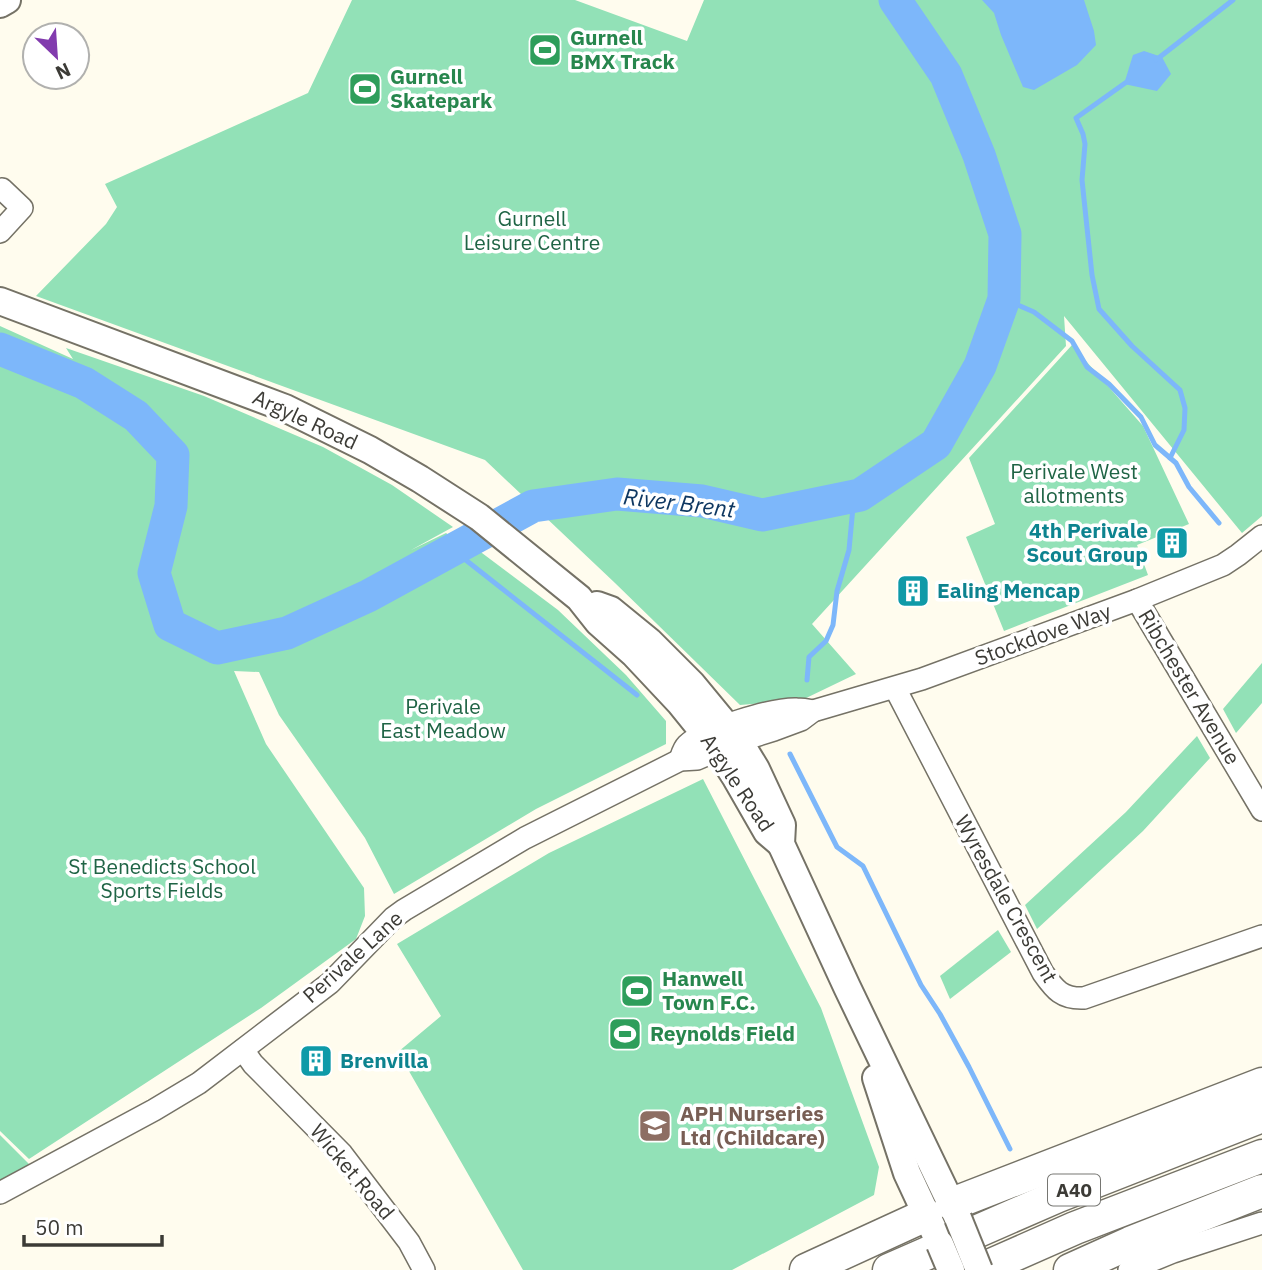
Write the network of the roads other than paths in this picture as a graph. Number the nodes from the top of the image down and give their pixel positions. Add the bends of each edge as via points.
1 (7, 0) edge
2 (0, 4) edge
3 (2, 189) dead end
4 (0, 232) edge
5 (0, 301) edge
6 (1262, 536) edge
7 (1137, 600) junction
8 (895, 688) junction
9 (722, 737) junction
10 (1262, 810) edge
11 (1262, 936) edge
12 (243, 1050) junction
13 (1262, 1084) edge
14 (1262, 1116) edge
15 (1262, 1156) edge
16 (1262, 1191) edge
17 (0, 1193) edge
18 (942, 1216) junction
19 (1262, 1223) edge
20 (424, 1270) edge
21 (806, 1270) edge
22 (889, 1270) edge
23 (951, 1270) edge
24 (979, 1270) edge
25 (1070, 1270) edge
26 (1129, 1270) edge

1 - 2 main road
3 - 4 street via 22,208
5 - 9 main road, Argyle Road via 285,408 420,479 480,517 579,598 611,611 649,641 692,684
6 - 7 street, Stockdove Way via 1223,565
7 - 8 street, Stockdove Way
7 - 10 street, Ribchester Avenue
8 - 9 street, Stockdove Way via 813,711 795,708
8 - 11 street, Wyresdale Crescent via 1054,989 1072,999 1084,998
9 - 12 street, Perivale Lane via 689,743 680,760 525,838 404,910 330,983
9 - 18 main road, Argyle Road via 756,769 782,825 781,844 824,933
12 - 17 street, Perivale Lane via 154,1110
12 - 20 street, Wicket Road via 342,1153 409,1242
13 - 18 highway, A40
14 - 22 highway, A40 via 1058,1196
15 - 24 highway, A40
16 - 25 highway
18 - 21 highway, A40
18 - 23 main road, bridge
18 - 24 main road, bridge
19 - 26 street

